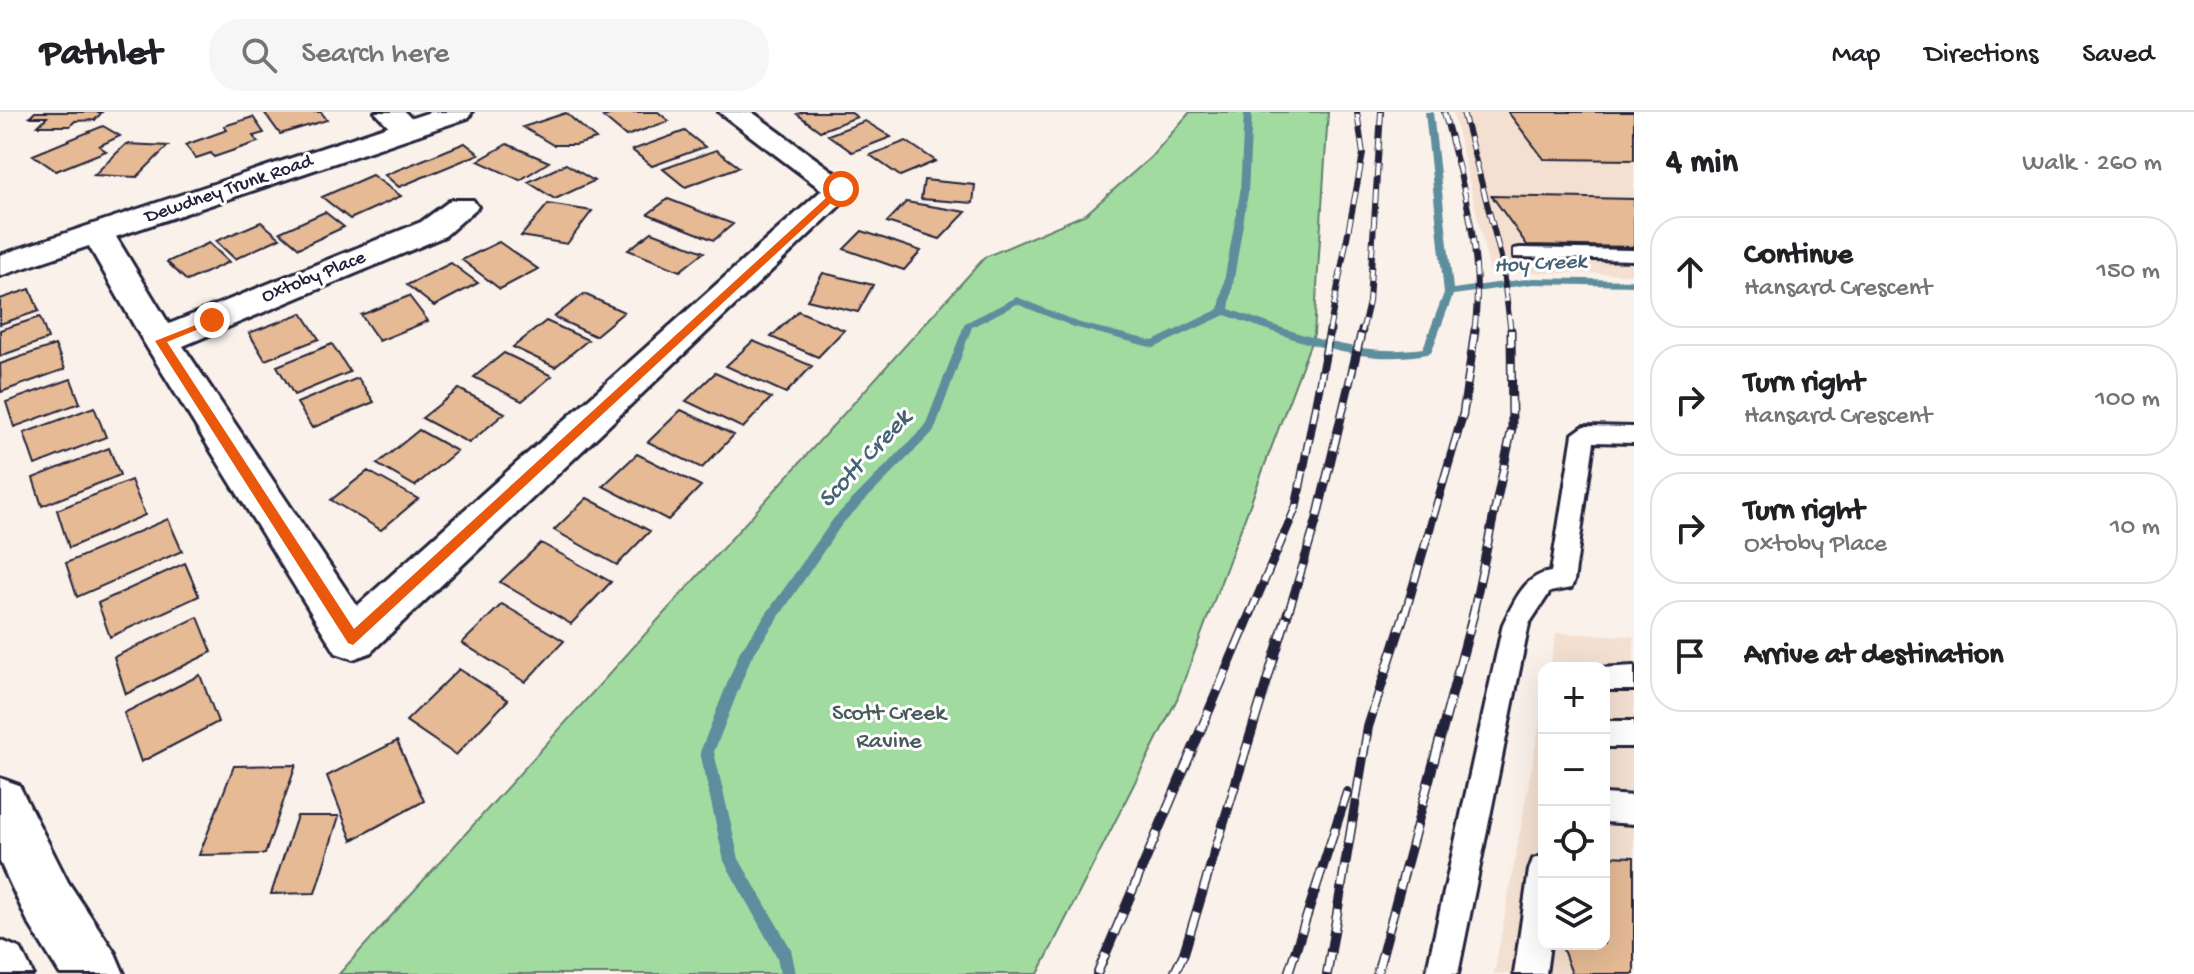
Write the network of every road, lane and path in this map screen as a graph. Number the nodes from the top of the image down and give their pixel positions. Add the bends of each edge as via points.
1 (458, 112) edge
2 (733, 112) edge
3 (398, 121) edge
4 (462, 207) dead end
5 (98, 234) junction
6 (1520, 253) dead end
7 (1634, 255) edge
8 (0, 266) edge
9 (161, 341) junction
10 (1634, 435) edge
11 (1610, 678) edge
12 (1634, 678) edge
13 (1610, 734) edge
14 (1634, 734) edge
15 (0, 803) edge
16 (1610, 808) edge
17 (1634, 810) edge
18 (1543, 878) edge
19 (94, 974) edge
20 (1442, 974) edge
21 (1530, 974) edge

1 - 3 street, Dewdney Trunk Road
2 - 9 street via 841,189 353,639
3 - 5 street, Dewdney Trunk Road
4 - 9 street, Oxtoby Place via 433,229
5 - 8 street, Dewdney Trunk Road
5 - 9 street
6 - 7 lane
10 - 20 lane via 1584,434 1562,581 1543,583 1516,624
11 - 12 lane
13 - 14 lane
15 - 19 street via 48,902
16 - 17 lane
18 - 21 lane

